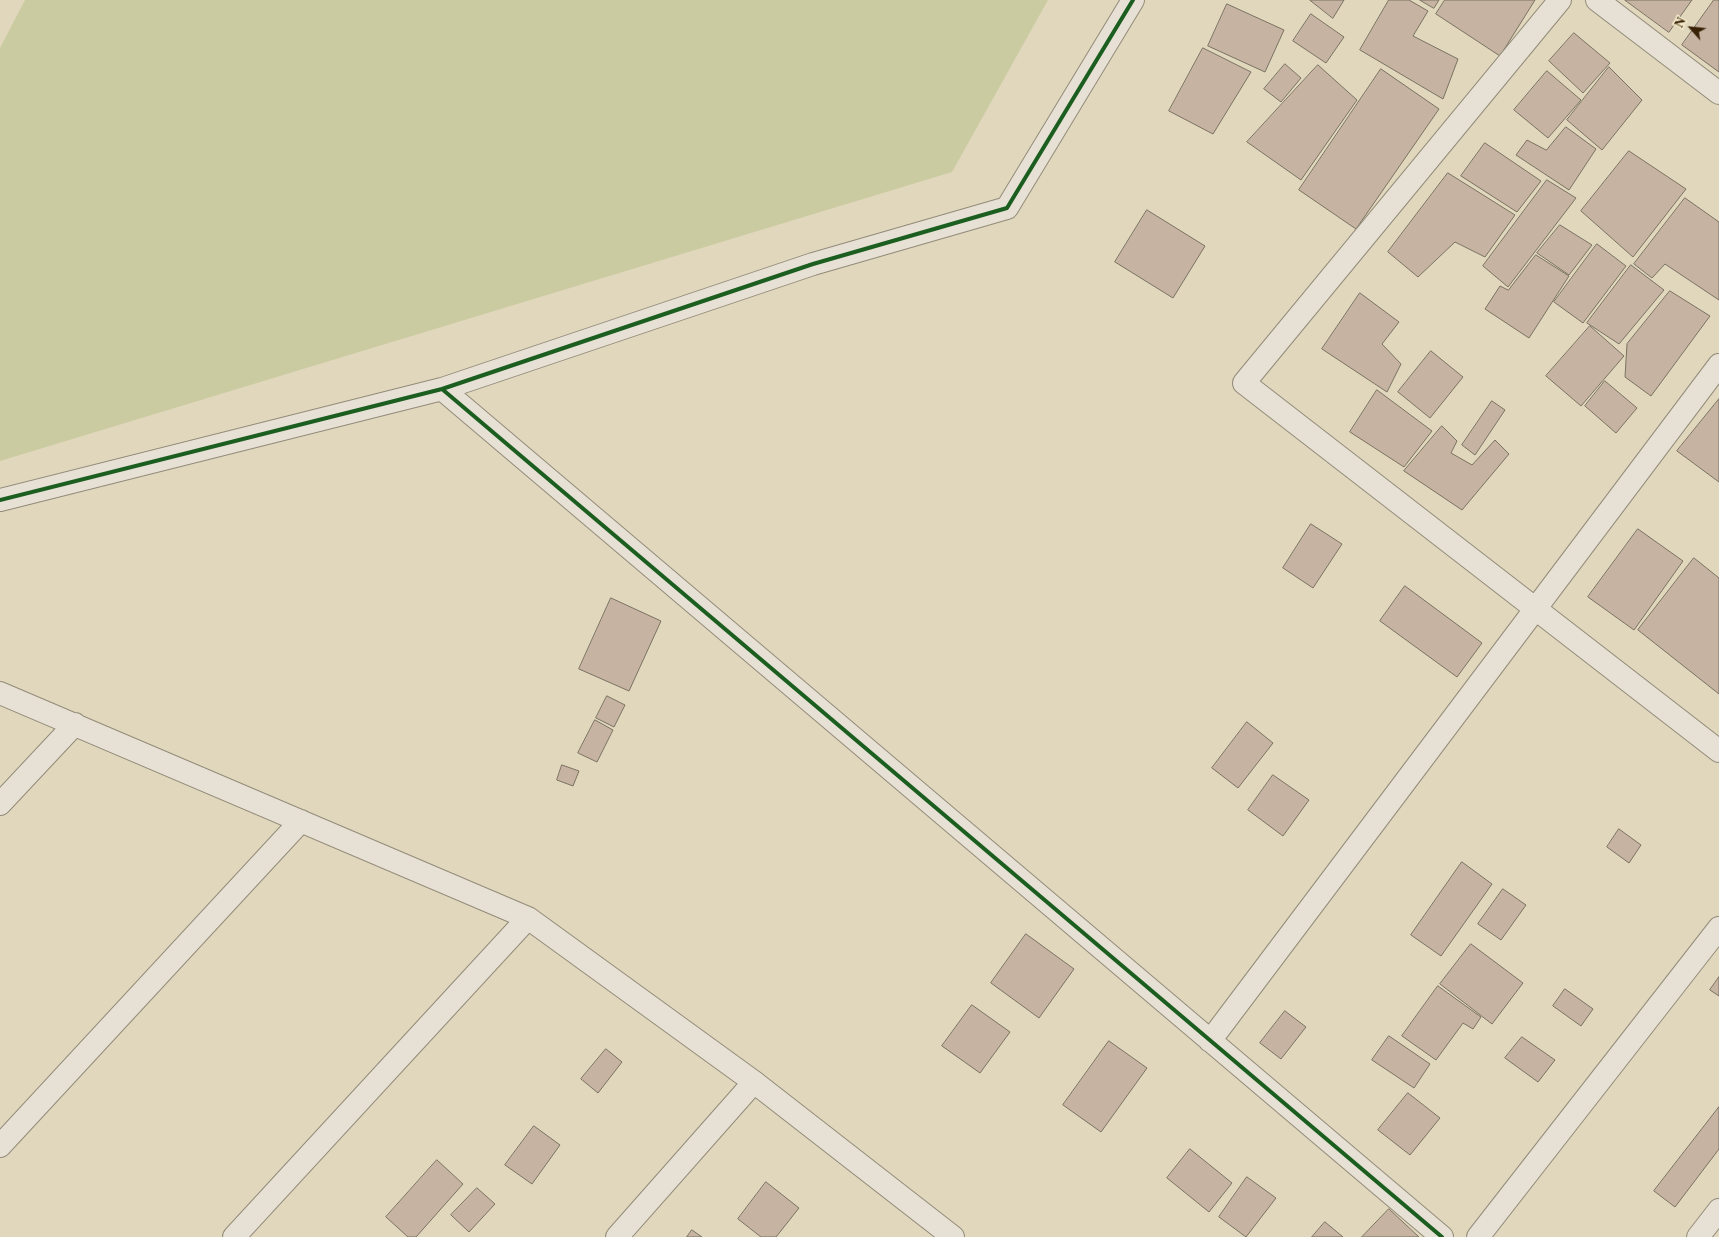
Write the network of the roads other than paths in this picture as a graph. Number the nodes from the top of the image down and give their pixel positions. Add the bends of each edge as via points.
1 (1133, 0) edge
2 (1560, 0) edge
3 (1597, 0) edge
4 (1719, 93) edge
5 (1719, 365) edge
6 (442, 389) junction
7 (0, 500) edge
8 (1535, 609) junction
9 (0, 693) edge
10 (75, 724) junction
11 (1719, 751) edge
12 (0, 804) edge
13 (301, 821) junction
14 (528, 918) junction
15 (1719, 928) edge
16 (1210, 1041) junction
17 (754, 1082) junction
18 (0, 1146) edge
19 (1719, 1210) edge
20 (234, 1237) edge
21 (617, 1237) edge
22 (953, 1237) edge
23 (1442, 1237) edge
24 (1478, 1237) edge
25 (1698, 1237) edge

1 - 6 street via 1007,208 813,264
2 - 8 street via 1244,383
3 - 4 street
5 - 8 street
6 - 7 street
6 - 16 street
8 - 11 street
8 - 16 street
9 - 10 street
10 - 12 street
10 - 13 street
13 - 14 street
13 - 18 street
14 - 17 street
14 - 20 street
15 - 24 street
16 - 23 street
17 - 21 street
17 - 22 street
19 - 25 street

